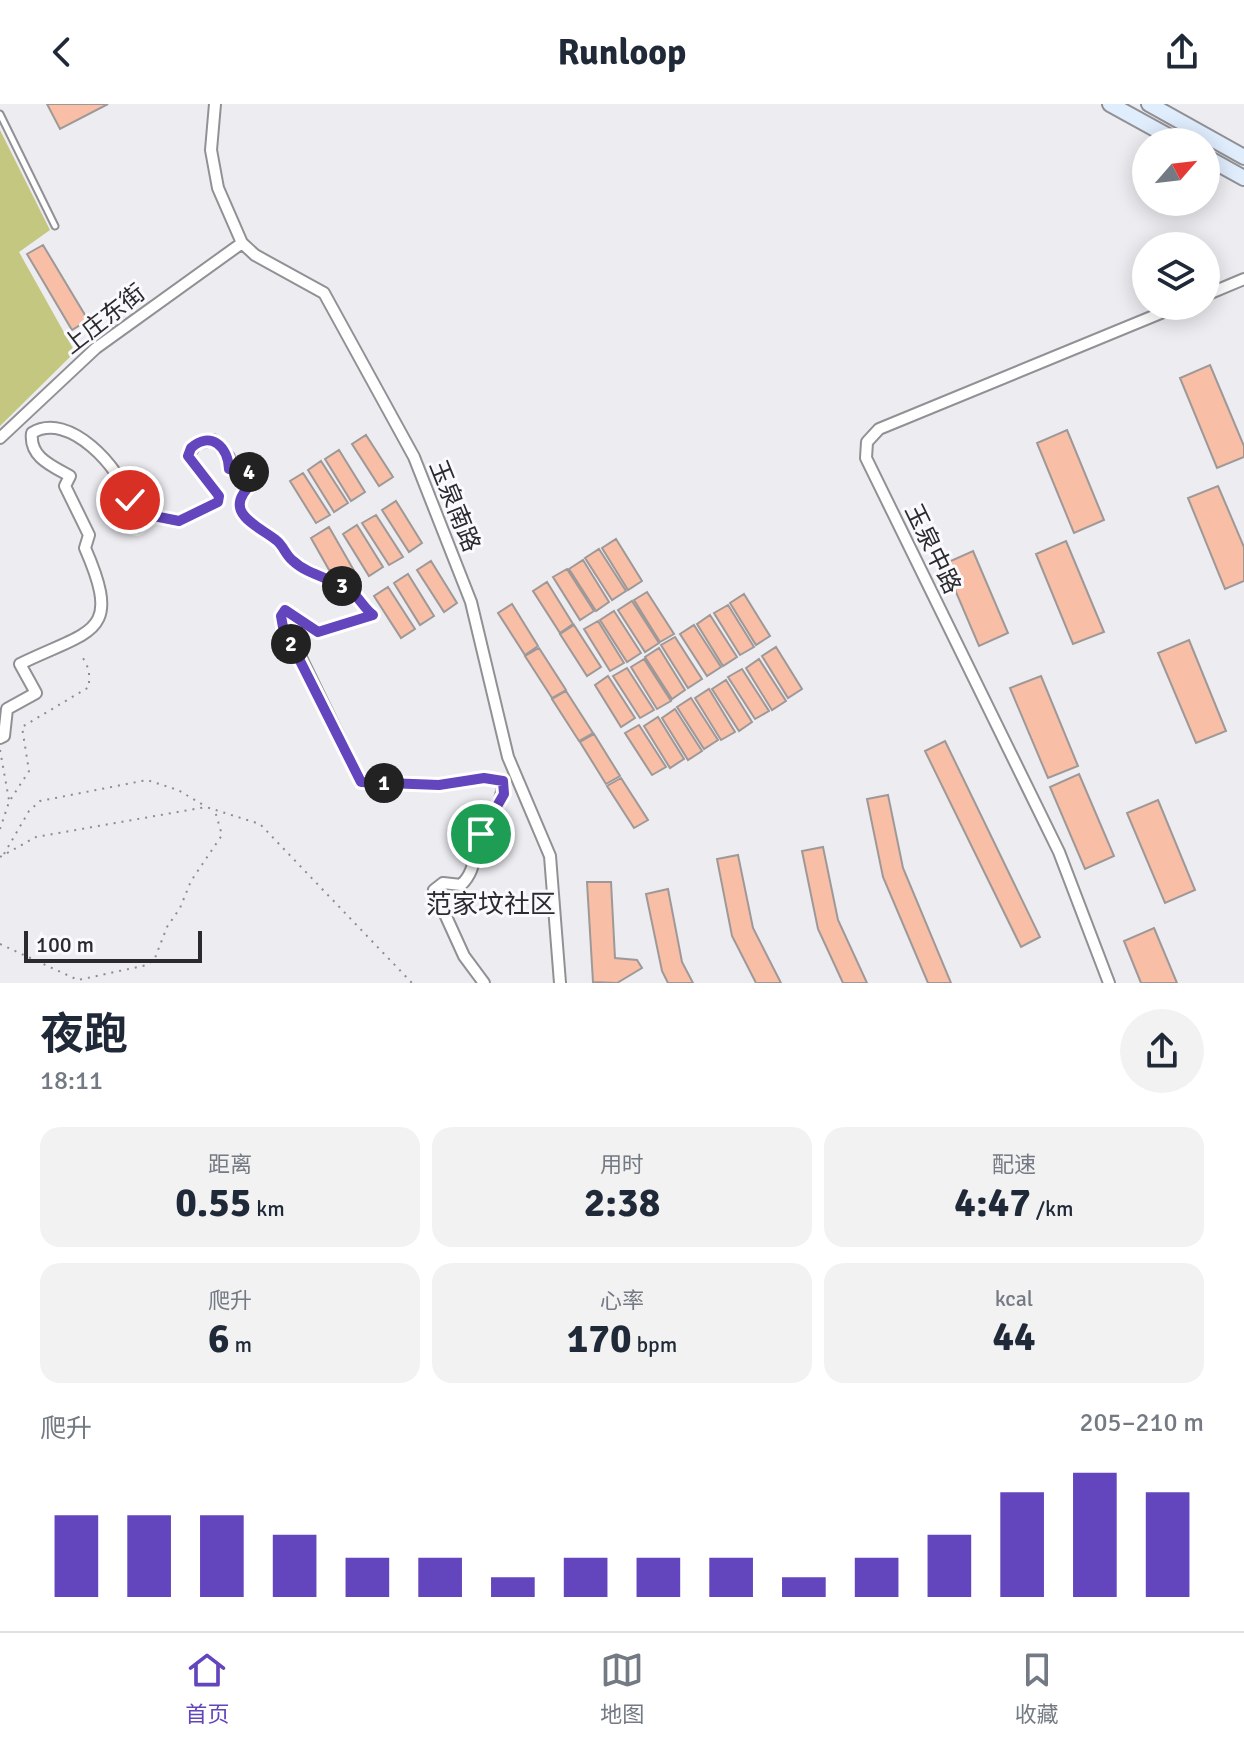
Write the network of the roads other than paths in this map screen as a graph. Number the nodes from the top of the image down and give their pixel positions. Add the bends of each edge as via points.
1 (215, 104) edge
2 (1110, 104) edge
3 (1149, 104) edge
4 (0, 114) edge
5 (1154, 128) edge
6 (1244, 157) edge
7 (1220, 165) edge
8 (1244, 178) edge
9 (55, 226) dead end
10 (242, 243) junction
11 (1244, 279) edge
12 (1220, 289) edge
13 (1144, 320) edge
14 (0, 438) edge
15 (0, 738) edge
16 (484, 983) edge
17 (560, 983) edge
18 (1109, 983) edge

1 - 10 street via 211,150 218,188
2 - 5 main road
3 - 6 main road
4 - 9 lane
7 - 8 main road
10 - 14 street, 上庄东街 via 96,348
10 - 17 street, 玉泉南路 via 324,293 414,457 471,602 516,784 550,856
11 - 12 street
13 - 18 street, 玉泉中路 via 879,429 867,442 866,458 1059,852
15 - 16 street via 7,709 36,693 20,664 95,628 103,615 101,587 85,548 89,535 65,486 70,476 44,462 32,433 55,428 82,437 122,486 130,500 132,527 137,528 154,516 179,521 218,502 219,496 188,456 196,444 213,440 229,457 229,469 254,474 240,504 242,517 280,542 291,559 355,594 373,615 318,632 295,613 285,610 281,616 361,782 503,781 504,794 481,834 472,872 461,885 443,883 434,890 464,956

